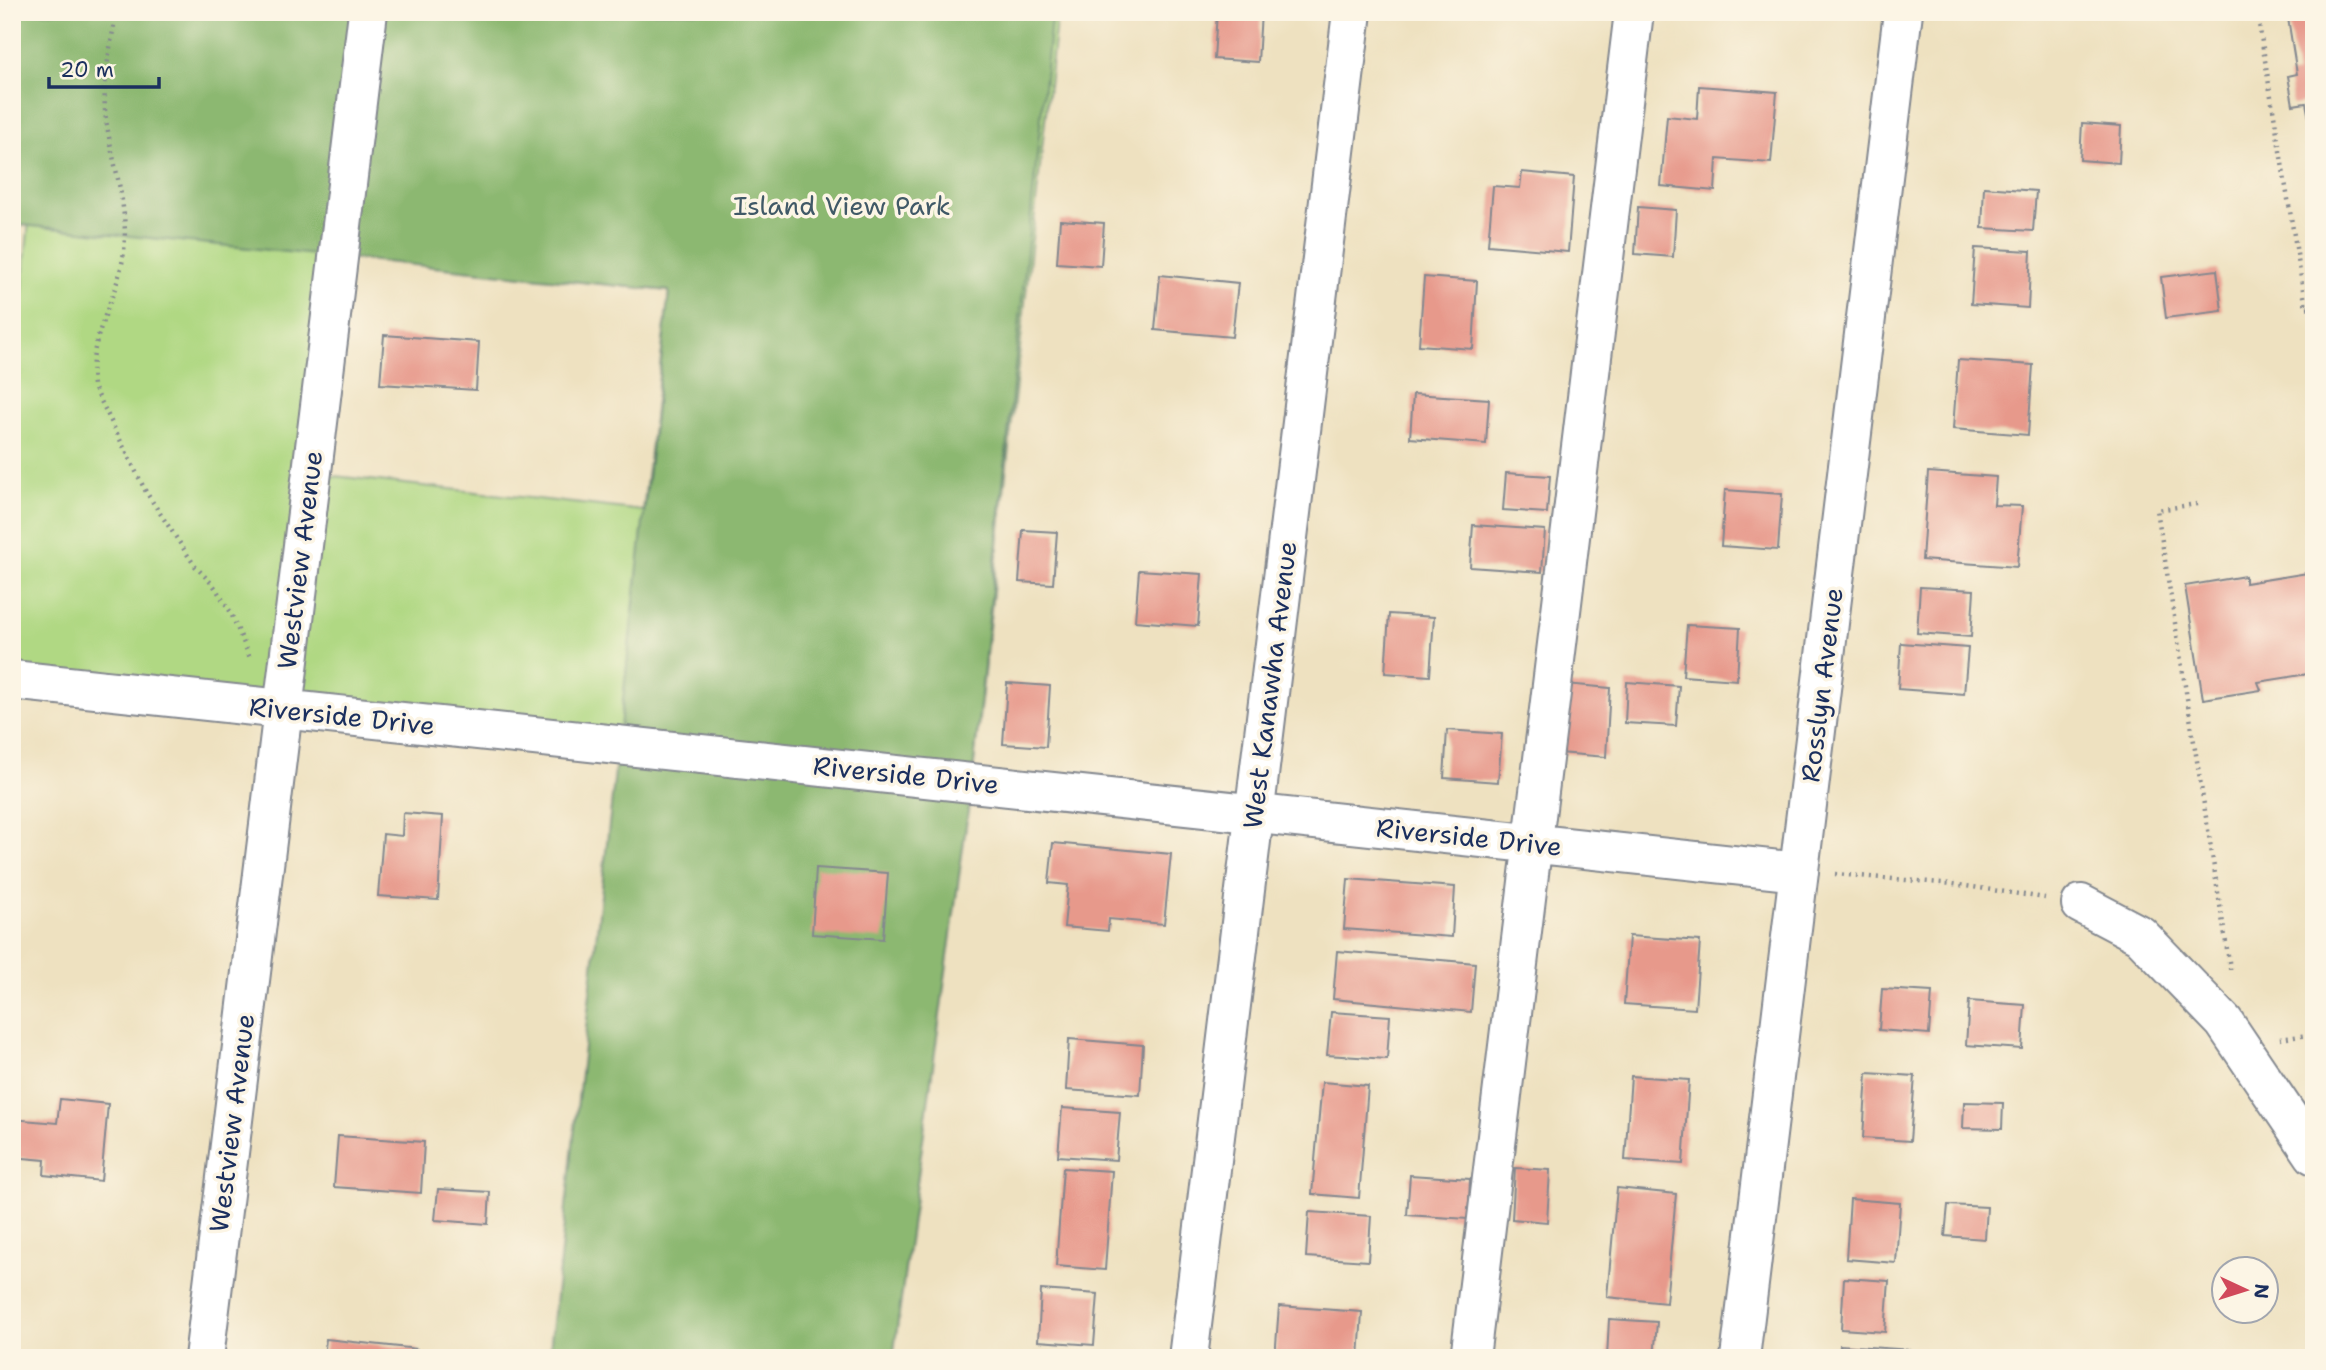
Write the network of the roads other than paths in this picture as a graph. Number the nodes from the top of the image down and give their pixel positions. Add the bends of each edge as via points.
1 (368, 12) edge
2 (1352, 12) edge
3 (1634, 12) edge
4 (1903, 12) edge
5 (12, 680) edge
6 (281, 709) junction
7 (1255, 812) junction
8 (1533, 844) junction
9 (1799, 872) junction
10 (2081, 904) road end
11 (2314, 1155) edge
12 (204, 1358) edge
13 (1188, 1358) edge
14 (1470, 1358) edge
15 (1740, 1358) edge

1 - 6 street, Westview Avenue
2 - 7 street, West Kanawha Avenue
3 - 8 street
4 - 9 street, Rosslyn Avenue
5 - 6 street, Riverside Drive
6 - 7 street, Riverside Drive
6 - 12 street, Westview Avenue
7 - 8 street, Riverside Drive
7 - 13 street, West Kanawha Avenue
8 - 9 street, Riverside Drive
8 - 14 street
9 - 15 street, Rosslyn Avenue
10 - 11 street via 2140,935 2161,954 2242,1045

